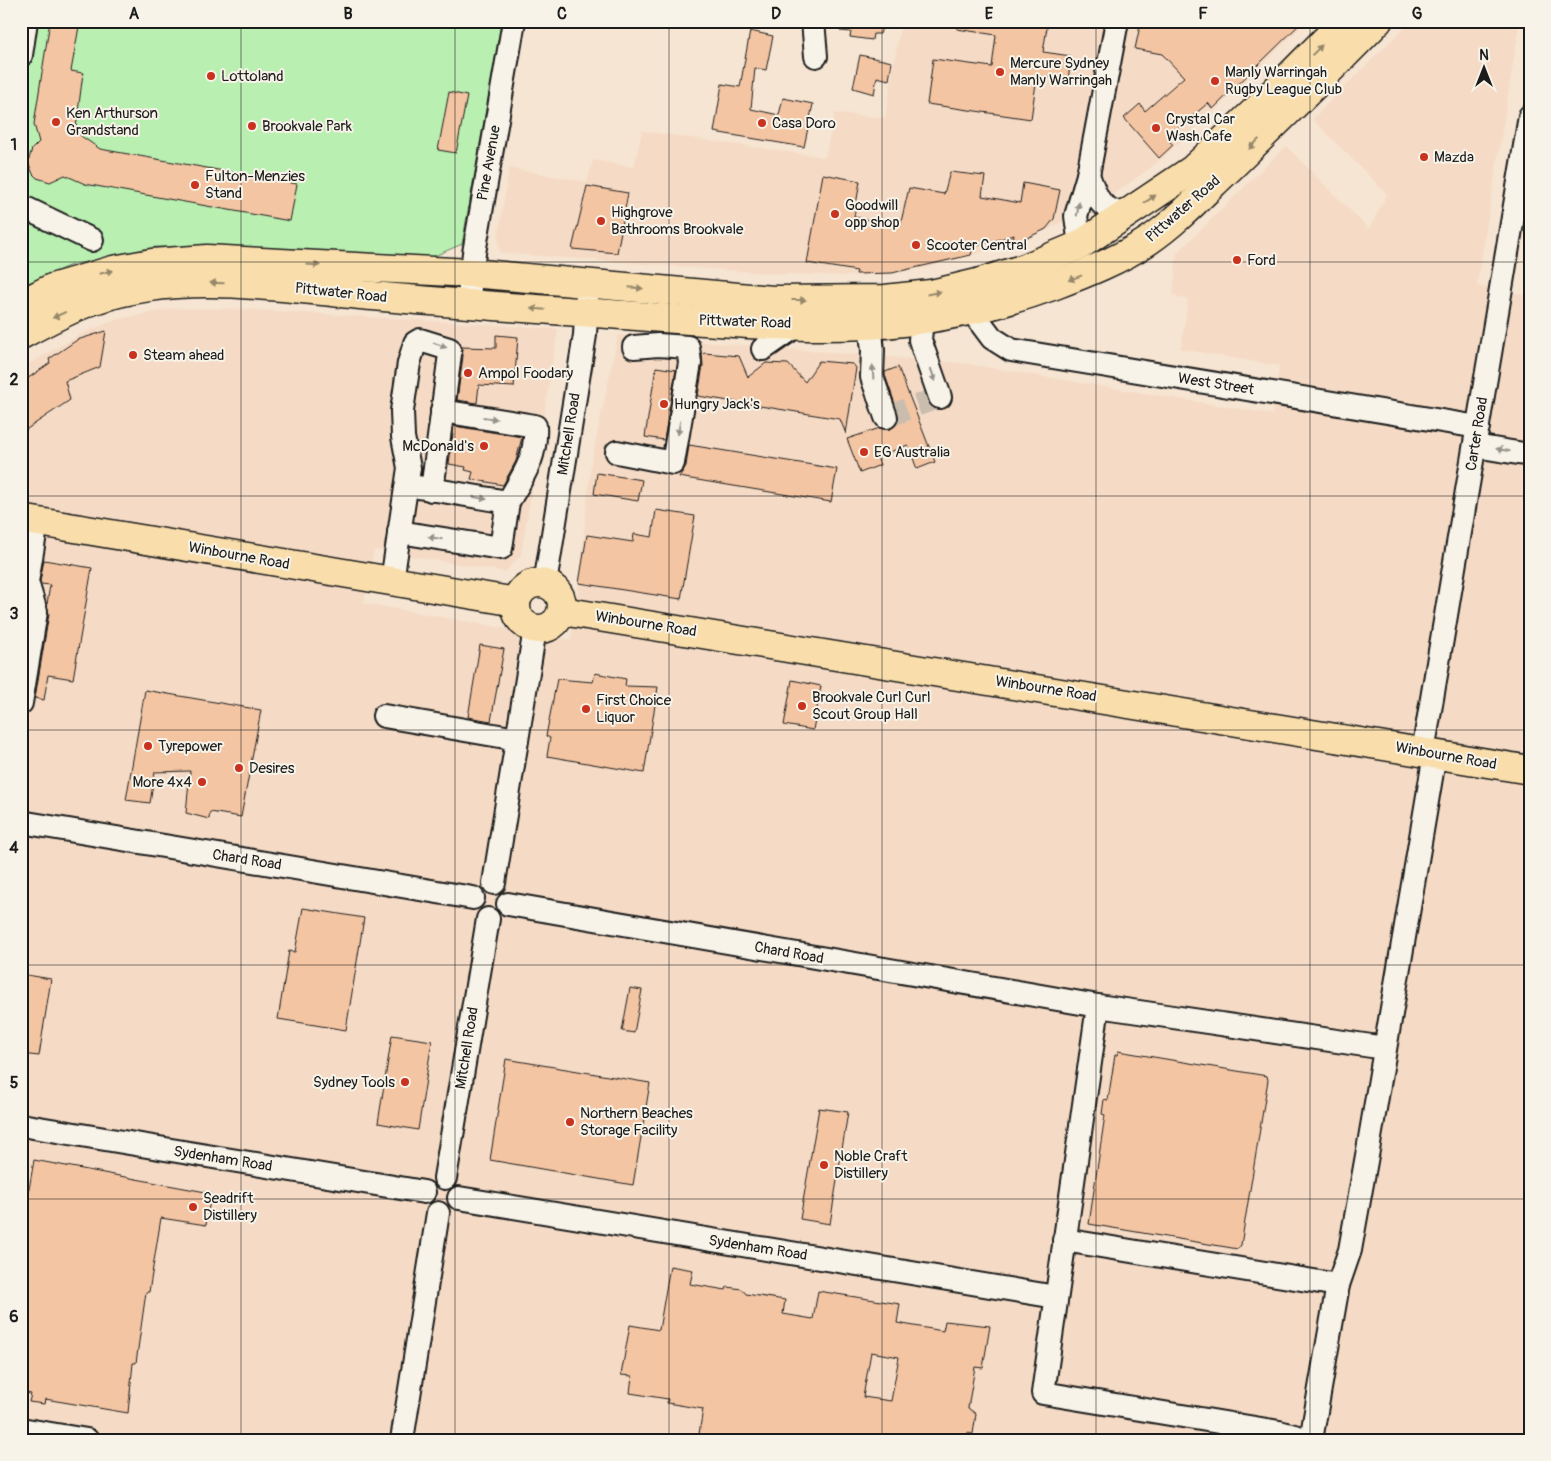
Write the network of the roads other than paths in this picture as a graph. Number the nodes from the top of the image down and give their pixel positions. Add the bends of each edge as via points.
1 (26, 21) edge
2 (514, 21) edge
3 (813, 21) edge
4 (1117, 21) edge
5 (1344, 21) edge
6 (1378, 21) edge
7 (21, 55) edge
8 (816, 56) dead end
9 (1530, 116) edge
10 (1088, 174) junction
11 (21, 206) edge
12 (1126, 215) junction
13 (92, 240) dead end
14 (1080, 245) junction
15 (1119, 258) junction
16 (471, 273) junction
17 (588, 284) junction
18 (21, 304) edge
19 (468, 304) junction
20 (971, 310) junction
21 (587, 313) junction
22 (922, 319) junction
23 (799, 324) junction
24 (870, 325) junction
25 (21, 335) edge
26 (634, 347) dead end
27 (763, 348) dead end
28 (940, 397) dead end
29 (442, 411) junction
30 (886, 417) dead end
31 (1477, 437) junction
32 (617, 452) dead end
33 (1530, 455) edge
34 (408, 477) junction
35 (432, 490) junction
36 (508, 502) junction
37 (29, 520) edge
38 (399, 532) junction
39 (26, 552) edge
40 (392, 582) junction
41 (545, 584) junction
42 (516, 602) junction
43 (562, 611) junction
44 (536, 629) junction
45 (24, 666) edge
46 (21, 703) edge
47 (384, 716) dead end
48 (517, 739) junction
49 (1429, 753) junction
50 (1530, 770) edge
51 (21, 822) edge
52 (494, 883) junction
53 (473, 898) junction
54 (508, 904) junction
55 (488, 919) junction
56 (1098, 1006) junction
57 (1385, 1048) junction
58 (21, 1125) edge
59 (445, 1178) junction
60 (424, 1192) junction
61 (459, 1198) junction
62 (438, 1213) junction
63 (1064, 1240) junction
64 (1338, 1284) junction
65 (1056, 1297) junction
66 (21, 1429) edge
67 (87, 1440) edge
68 (402, 1440) edge
69 (1310, 1440) edge

1 - 7 street
2 - 16 street, Pine Avenue
3 - 8 street
4 - 10 street
12 -> 5 main road, Pittwater Road via 1192,170
6 -> 15 main road, Pittwater Road via 1179,216 1150,240
9 - 31 street, Carter Road
10 - 12 street via 1102,206
14 -> 10 street via 1076,216
11 - 13 street
12 - 14 main road, Pittwater Road
14 - 15 main road
17 -> 14 main road, Pittwater Road via 773,300 885,299 932,294 977,283 1025,268
15 -> 20 main road, Pittwater Road via 1036,292
16 - 17 main road, Pittwater Road
18 -> 16 main road, Pittwater Road via 52,288 113,270 207,259
16 - 19 street, Pine Avenue
17 - 21 street, Mitchell Road
21 -> 19 main road, Pittwater Road
19 -> 25 main road, Pittwater Road via 266,285 185,283 152,286 98,299
20 - 22 main road, Pittwater Road
20 - 31 street, West Street via 992,338 1011,350
21 - 23 main road, Pittwater Road
21 - 41 street, Mitchell Road
22 - 24 main road, Pittwater Road
22 -> 28 street via 920,340
23 - 24 main road, Pittwater Road
23 - 27 street
30 -> 24 street via 872,377
26 -> 32 street via 688,347 690,363 673,463
34 -> 29 street via 402,411 409,362 415,343 420,340 449,348
29 - 35 street
29 -> 36 street via 535,426 536,436 528,470
33 -> 31 street, West Street
31 - 49 street, Carter Road
34 - 35 street
34 - 38 street
35 -> 36 street
36 -> 38 street via 501,548
37 - 39 street
37 - 40 main road, Winbourne Road
38 - 40 street
39 - 45 street via 27,582 36,612
40 - 42 main road, Winbourne Road
41 - 42 main road via 530,585
41 - 43 main road via 559,594
42 - 44 main road via 516,610 523,623
43 - 44 main road via 555,623
43 - 49 main road, Winbourne Road
44 - 48 street
45 - 46 street
47 - 48 street
48 - 52 street
49 - 50 main road, Winbourne Road
49 - 57 street, Carter Road
51 - 53 street, Chard Road
52 - 53 street via 480,886
52 - 54 street via 506,891
53 - 55 street via 475,910
54 - 55 street via 501,916
54 - 56 street, Chard Road
55 - 59 street, Mitchell Road
56 - 57 street, Chard Road
56 - 63 street
57 - 64 street, Carter Road via 1350,1250
58 - 60 street, Sydenham Road
59 - 60 street via 431,1181
59 - 61 street via 457,1186
60 - 62 street via 427,1206
61 - 62 street via 453,1209
61 - 65 street, Sydenham Road
62 - 68 street
63 - 64 street
63 - 65 street
64 - 69 street, Carter Road
65 - 69 street via 1043,1393 1279,1432
66 - 67 street

